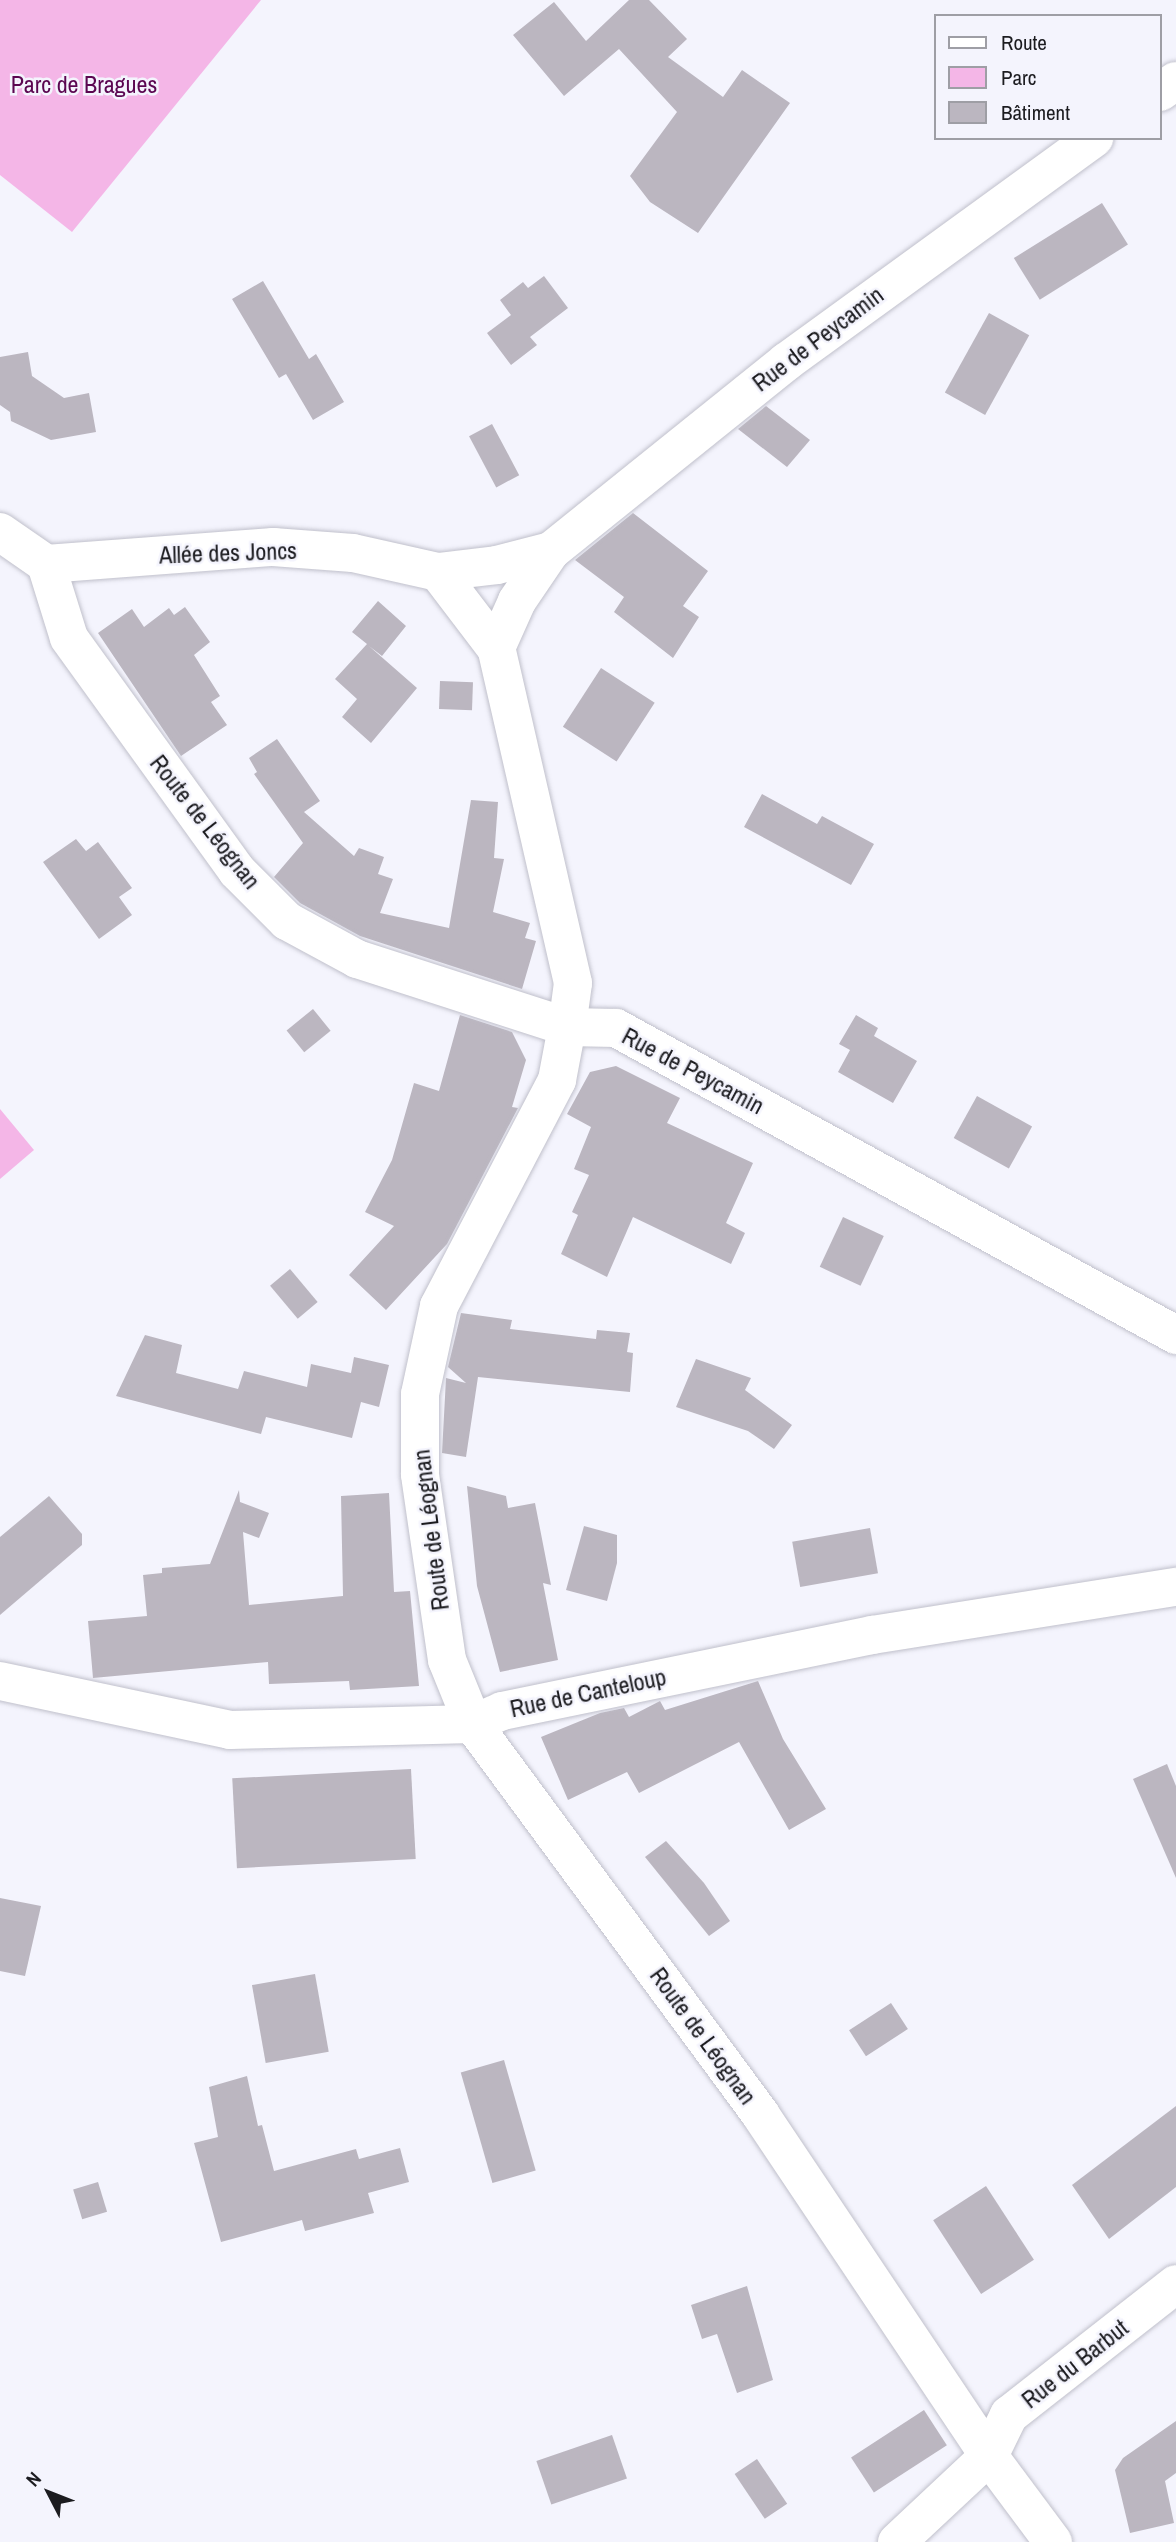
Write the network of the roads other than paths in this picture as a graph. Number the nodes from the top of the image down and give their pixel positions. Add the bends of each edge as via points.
1 (1091, 140) edge
2 (0, 531) edge
3 (551, 551) junction
4 (46, 564) junction
5 (438, 572) junction
6 (496, 648) junction
7 (568, 1027) junction
8 (1176, 1335) edge
9 (1176, 1587) edge
10 (0, 1681) edge
11 (473, 1724) junction
12 (1176, 2284) edge
13 (989, 2456) junction
14 (897, 2542) edge
15 (1053, 2542) edge

1 - 3 street, Rue de Peycamin via 786,362
2 - 4 street
3 - 5 street, Rue de Peycamin via 497,565
3 - 6 street, Rue de Peycamin via 517,601
4 - 5 street, Allée des Joncs via 273,547 353,553
4 - 7 street, Route de Léognan via 69,638 237,871 287,921 357,960
5 - 6 street
6 - 7 street via 573,983
7 - 8 street, Rue de Peycamin via 616,1028
7 - 11 street, Route de Léognan via 557,1080 439,1306 420,1394 420,1474 447,1660
9 - 11 street, Rue de Canteloup via 860,1638 502,1711
10 - 11 street, Rue de Canteloup via 230,1730
11 - 13 street, Route de Léognan via 761,2115
12 - 13 street, Rue du Barbut via 1009,2415
13 - 14 street, Rue du Barbut
13 - 15 street, Route de Léognan

